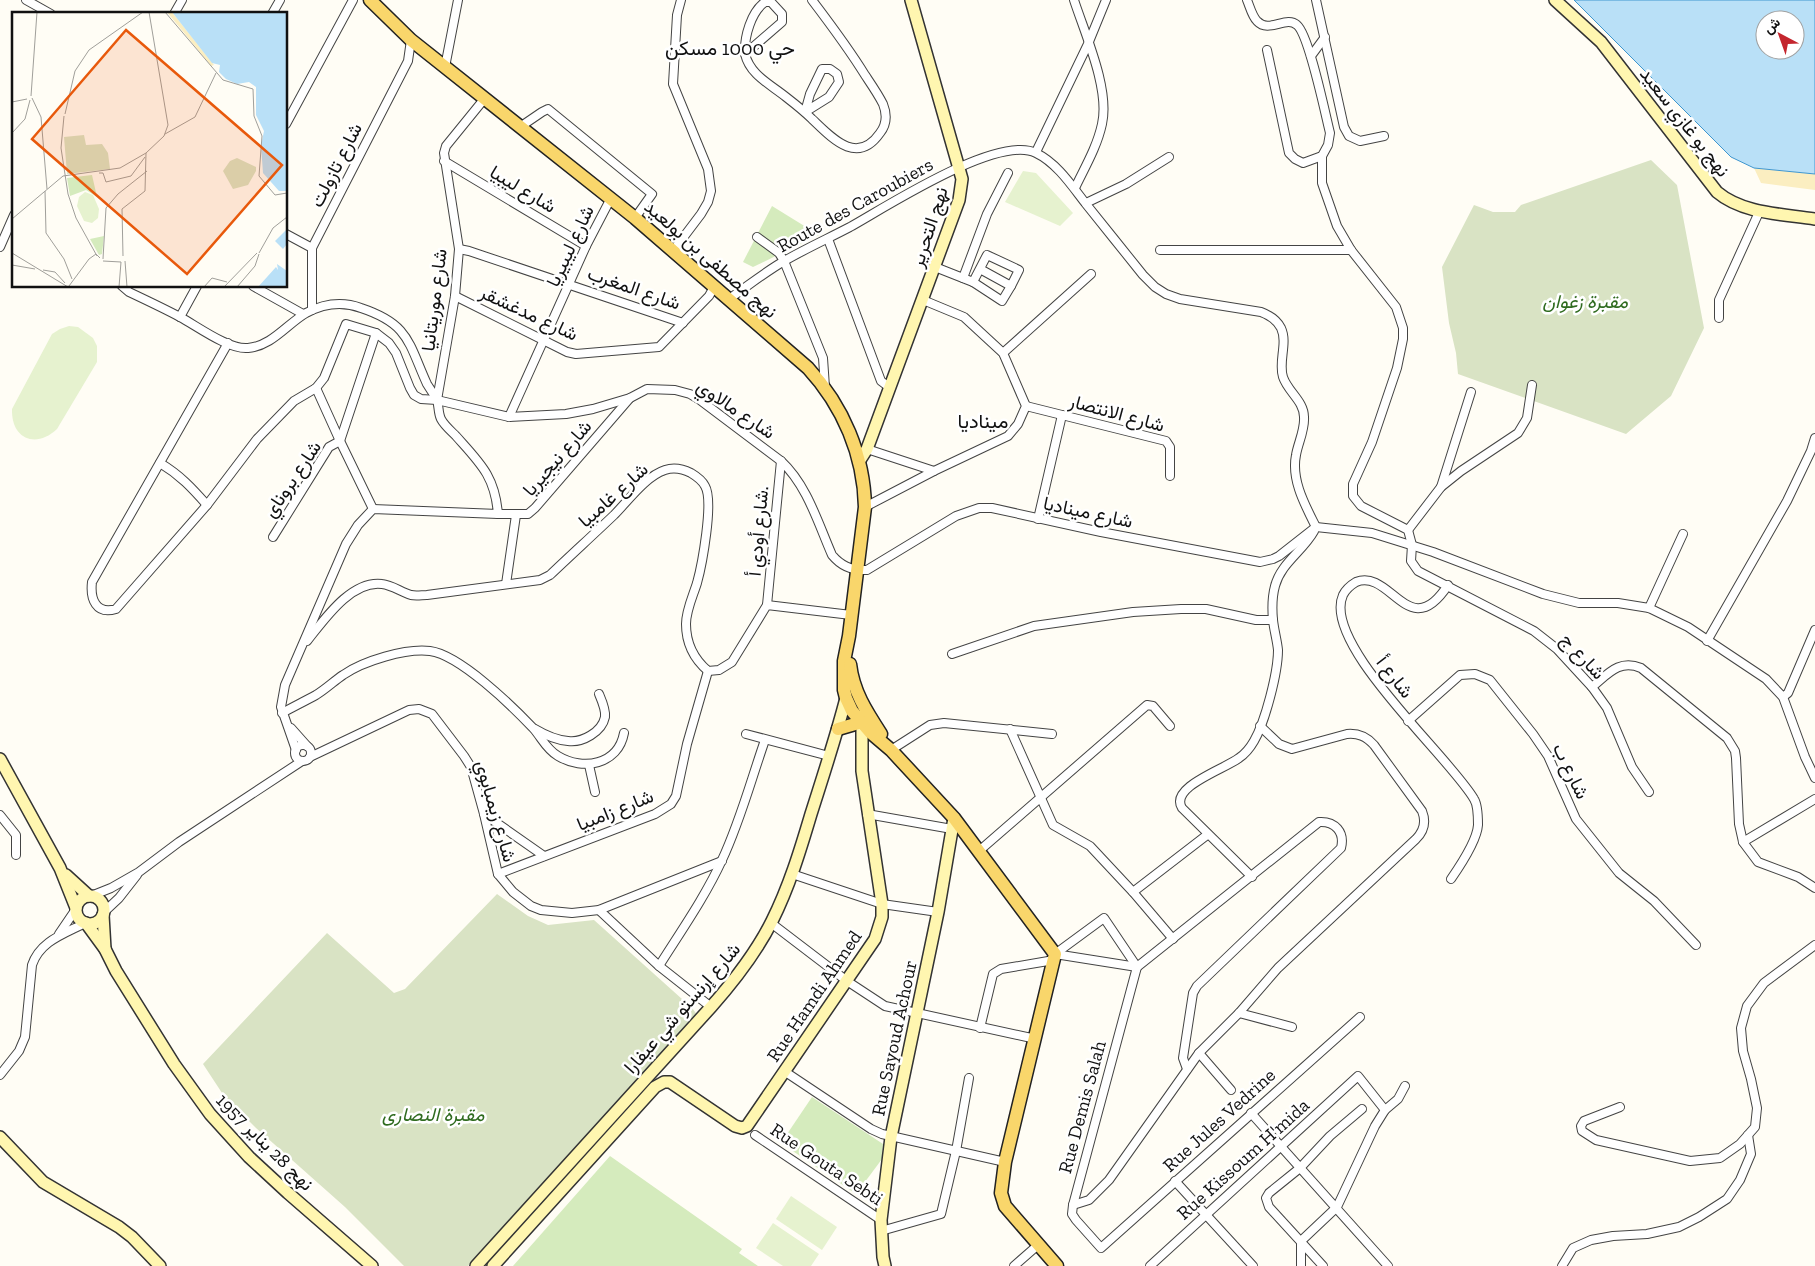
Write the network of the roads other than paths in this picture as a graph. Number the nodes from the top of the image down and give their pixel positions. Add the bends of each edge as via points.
1 (26, 0) edge
2 (182, 0) edge
3 (280, 0) edge
4 (353, 0) edge
5 (458, 0) edge
6 (681, 0) edge
7 (812, 0) edge
8 (911, 0) edge
9 (1074, 0) edge
10 (1106, 0) edge
11 (1247, 0) edge
12 (1316, 0) edge
13 (1555, 0) edge
14 (371, 1) edge
15 (47, 12) edge
16 (175, 12) edge
17 (273, 12) edge
18 (1324, 37) junction
19 (411, 40) junction
20 (1088, 44) junction
21 (1268, 50) dead end
22 (745, 54) junction
23 (1311, 56) junction
24 (445, 67) junction
25 (485, 98) junction
26 (805, 112) junction
27 (288, 120) edge
28 (520, 127) junction
29 (1384, 136) dead end
30 (1036, 152) junction
31 (1322, 156) junction
32 (1169, 157) dead end
33 (444, 160) junction
34 (958, 167) junction
35 (1008, 173) dead end
36 (1075, 188) junction
37 (611, 198) junction
38 (1086, 203) junction
39 (1760, 210) junction
40 (635, 218) junction
41 (1815, 219) edge
42 (12, 220) edge
43 (288, 235) edge
44 (757, 236) dead end
45 (828, 239) junction
46 (586, 246) junction
47 (0, 247) edge
48 (312, 248) junction
49 (459, 249) junction
50 (1160, 250) dead end
51 (1351, 250) junction
52 (673, 251) junction
53 (784, 261) junction
54 (935, 267) junction
55 (980, 269) junction
56 (1092, 274) dead end
57 (963, 278) junction
58 (973, 282) junction
59 (569, 283) junction
60 (1011, 286) junction
61 (124, 288) edge
62 (196, 288) edge
63 (257, 288) edge
64 (714, 288) junction
65 (455, 296) junction
66 (729, 299) junction
67 (922, 300) junction
68 (312, 310) junction
69 (303, 314) junction
70 (180, 317) junction
71 (1719, 318) dead end
72 (683, 323) junction
73 (376, 334) junction
74 (544, 341) junction
75 (228, 343) junction
76 (1003, 353) junction
77 (1532, 384) dead end
78 (889, 386) junction
79 (316, 388) junction
80 (826, 389) junction
81 (1471, 392) dead end
82 (630, 398) junction
83 (436, 400) junction
84 (1026, 406) junction
85 (1062, 415) junction
86 (509, 417) junction
87 (1815, 438) edge
88 (340, 441) junction
89 (863, 454) junction
90 (781, 461) junction
91 (160, 463) junction
92 (934, 471) junction
93 (1170, 476) dead end
94 (1441, 487) junction
95 (207, 505) junction
96 (865, 508) junction
97 (373, 509) junction
98 (498, 514) junction
99 (516, 515) junction
100 (1038, 518) junction
101 (1316, 527) junction
102 (1408, 530) junction
103 (1683, 534) dead end
104 (273, 537) dead end
105 (1412, 545) junction
106 (857, 571) junction
107 (506, 584) junction
108 (1448, 585) junction
109 (767, 605) junction
110 (1650, 608) junction
111 (851, 615) junction
112 (1272, 620) junction
113 (1815, 630) edge
114 (849, 636) junction
115 (1707, 640) junction
116 (299, 651) junction
117 (952, 654) dead end
118 (708, 671) junction
119 (1592, 687) junction
120 (599, 694) dead end
121 (1783, 697) junction
122 (846, 698) junction
123 (863, 707) junction
124 (282, 713) junction
125 (1408, 721) junction
126 (862, 722) junction
127 (289, 726) junction
128 (1170, 726) dead end
129 (1260, 726) junction
130 (533, 728) junction
131 (838, 729) junction
132 (1010, 729) junction
133 (624, 733) dead end
134 (746, 734) dead end
135 (1052, 734) dead end
136 (765, 740) junction
137 (335, 745) junction
138 (308, 747) junction
139 (891, 750) junction
140 (296, 752) junction
141 (829, 756) junction
142 (310, 757) junction
143 (0, 759) edge
144 (302, 761) junction
145 (589, 765) junction
146 (278, 775) junction
147 (1815, 778) edge
148 (596, 792) dead end
149 (1649, 792) dead end
150 (1040, 798) junction
151 (1815, 799) edge
152 (484, 814) junction
153 (867, 814) junction
154 (0, 815) edge
155 (953, 824) junction
156 (1207, 835) junction
157 (1743, 842) junction
158 (979, 851) junction
159 (16, 855) dead end
160 (544, 856) junction
161 (722, 861) junction
162 (60, 868) junction
163 (139, 872) junction
164 (498, 874) junction
165 (792, 874) junction
166 (1252, 877) junction
167 (1451, 879) dead end
168 (1815, 888) edge
169 (1133, 892) junction
170 (90, 896) junction
171 (882, 904) junction
172 (76, 909) junction
173 (600, 910) junction
174 (938, 912) junction
175 (103, 914) junction
176 (85, 923) junction
177 (772, 923) junction
178 (58, 936) junction
179 (1173, 939) junction
180 (1696, 945) dead end
181 (1815, 945) edge
182 (105, 949) junction
183 (1055, 957) junction
184 (659, 966) junction
185 (1136, 967) junction
186 (847, 981) junction
187 (711, 1007) junction
188 (1238, 1013) junction
189 (917, 1014) junction
190 (1360, 1017) dead end
191 (980, 1028) junction
192 (1292, 1028) dead end
193 (1036, 1039) junction
194 (1199, 1053) junction
195 (1187, 1069) junction
196 (784, 1071) junction
197 (0, 1075) edge
198 (969, 1078) dead end
199 (1405, 1086) dead end
200 (1231, 1090) dead end
201 (1620, 1108) dead end
202 (1362, 1109) dead end
203 (1385, 1110) junction
204 (1251, 1113) junction
205 (742, 1128) joint
206 (755, 1135) dead end
207 (1748, 1135) junction
208 (0, 1136) edge
209 (892, 1136) junction
210 (1282, 1147) junction
211 (956, 1151) junction
212 (1005, 1162) junction
213 (1300, 1168) junction
214 (1175, 1181) junction
215 (1072, 1206) junction
216 (1337, 1207) junction
217 (1207, 1214) junction
218 (881, 1225) junction
219 (519, 1227) junction
220 (1301, 1241) junction
221 (1038, 1245) junction
222 (1155, 1265) edge
223 (160, 1266) edge
224 (372, 1266) edge
225 (476, 1266) edge
226 (493, 1266) edge
227 (885, 1266) edge
228 (1014, 1266) edge
229 (1057, 1266) edge
230 (1253, 1266) edge
231 (1301, 1266) edge
232 (1323, 1266) edge
233 (1388, 1266) edge
234 (1562, 1266) edge

1 - 15 street
2 - 16 street
3 - 17 street
4 - 27 street
5 - 24 street
6 - 52 street via 676,15 673,84 708,169 711,191 701,214
7 - 26 street via 846,44 877,93 886,119 877,138 868,146 858,148 834,140
8 - 34 main road, نهج التحرير
9 - 20 street
10 - 20 street
11 - 23 street via 1256,20 1263,25 1290,22 1298,25
12 - 18 street
13 - 39 main road, نهج بو غازي سعيد via 1601,42 1717,192 1738,205
14 - 19 main road, نهج مصطفى بن بولعيد
18 - 23 street
18 - 29 street via 1344,127 1349,136 1360,141
19 - 24 main road, نهج مصطفى بن بولعيد
19 - 48 street, شارع تازولت via 408,61
20 - 30 street
20 - 36 street via 1100,80 1102,122 1098,140
21 - 31 street via 1289,153 1303,163
22 - 22 street via 782,22 782,14 771,2 759,6 745,35
22 - 26 street via 755,73
23 - 31 street via 1330,132
24 - 25 main road, نهج مصطفى بن بولعيد
25 - 28 main road, نهج مصطفى بن بولعيد
25 - 33 street via 446,146
26 - 26 street via 830,96 839,82 837,74 830,68 822,69
28 - 37 main road, نهج مصطفى بن بولعيد
28 - 40 street via 548,109 652,194
30 - 34 street, Route des Caroubiers via 1013,149
30 - 36 street
31 - 51 street via 1322,183 1337,226
32 - 38 street via 1126,184
33 - 46 street, شارع ليبيا
33 - 49 street, شارع موريتانيا
34 - 45 street, Route des Caroubiers
34 - 54 main road, نهج التحرير via 962,179 959,200
35 - 57 street via 987,214
36 - 38 street
37 - 40 main road, نهج مصطفى بن بولعيد
37 - 46 street, شارع ليبيريا
38 - 101 street via 1143,275 1161,290 1180,299 1261,312 1278,323 1284,336 1281,364 1284,379 1300,403 1304,417 1295,471 1298,487
39 - 41 main road, نهج بو غازي سعيد
39 - 71 street via 1719,300
40 - 52 main road, نهج مصطفى بن بولعيد
42 - 47 street
43 - 48 street
44 - 53 street
45 - 53 street, Route des Caroubiers
45 - 78 street via 881,381
46 - 59 street, شارع ليبيريا
48 - 68 street, شارع تازولت
49 - 59 street, شارع المغرب
49 - 65 street, شارع موريتانيا
50 - 51 street
51 - 102 street via 1396,307 1403,328 1397,368 1352,492 1361,506
52 - 64 main road, نهج مصطفى بن بولعيد
53 - 66 street, Route des Caroubiers
53 - 80 street via 823,358
54 - 57 street
54 - 67 main road, نهج التحرير
55 - 58 street
55 - 60 street
55 - 60 street via 987,255 1019,270
56 - 76 street
57 - 58 street
58 - 60 street via 1002,300
59 - 72 street, شارع المغرب
59 - 74 street, شارع ليبيريا
61 - 70 street
62 - 70 street
63 - 69 street
64 - 66 main road, نهج مصطفى بن بولعيد
64 - 72 street, شارع مدغشقر
65 - 74 street, شارع مدغشقر
65 - 83 street, شارع موريتانيا
66 - 80 main road, نهج مصطفى بن بولعيد via 808,368
67 - 76 street via 964,317
67 - 78 main road, نهج التحرير
68 - 69 street
68 - 83 street via 342,303 383,316 399,328 410,344
69 - 75 street via 260,345 247,348
70 - 75 street
72 - 74 street, شارع مدغشقر via 659,347 576,354
73 - 79 street via 346,324 324,378
73 - 83 street, شارع مالاوي via 390,343 414,395
73 - 88 street
74 - 86 street, شارع ليبيريا
75 - 91 street
76 - 84 street
77 - 94 street via 1527,418 1518,432
78 - 89 main road, نهج التحرير
79 - 88 street
79 - 95 street via 294,401 257,438
80 - 89 main road, نهج مصطفى بن بولعيد
81 - 94 street
82 - 86 street, شارع مالاوي via 566,414
82 - 90 street, شارع مالاوي via 648,389 690,394
82 - 99 street, شارع نيجيريا via 535,508 528,514
83 - 86 street, شارع مالاوي
83 - 98 street via 441,419 485,469 497,498
84 - 85 street, شارع الانتصار
84 - 92 street via 1008,436
85 - 93 street, شارع الانتصار via 1166,441 1170,447
85 - 100 street
87 - 115 street via 1787,501
88 - 97 street
88 - 104 street, شارع بروناي via 329,447
89 - 92 street
89 - 96 main road, نهج مصطفى بن بولعيد
90 - 106 street, شارع مالاوي via 802,486 832,555 840,564
90 - 109 street, شارع أودي أ.
91 - 95 street via 182,477
91 - 95 street via 92,582 91,590 97,606 109,611 116,609
92 - 96 street
94 - 102 street
96 - 106 main road, نهج مصطفى بن بولعيد
97 - 98 street
97 - 116 street via 346,544
98 - 99 street, شارع نيجيريا
99 - 107 street
100 - 101 street, شارع ميناديا via 1260,562 1279,556
100 - 106 street, شارع ميناديا via 992,508 967,511 867,570
101 - 105 street via 1372,533
101 - 112 street via 1278,576
102 - 105 street
103 - 110 street
105 - 108 street, شارع ج via 1410,557 1415,568
105 - 110 street via 1543,594 1579,603 1618,603
106 - 111 main road, نهج مصطفى بن بولعيد
107 - 116 street, شارع غامبيا via 413,596 382,584 366,585 341,602
107 - 118 street, شارع غامبيا via 540,580 550,575 636,490 665,470 680,468 697,476 705,486 709,504 697,582 686,624 692,652
108 - 119 street, شارع ج via 1534,632 1557,649
108 - 125 street, شارع أ via 1437,601 1421,608 1409,606 1370,580 1354,583 1343,596 1341,607 1345,630 1352,647
109 - 111 street
109 - 118 street via 732,662 719,670
110 - 115 street
111 - 114 main road, نهج مصطفى بن بولعيد
112 - 117 street via 1256,620 1206,608 1133,612 1034,626
112 - 129 street via 1278,649 1276,676
113 - 121 street via 1788,693
114 - 122 main road, نهج مصطفى بن بولعيد via 844,661
114 - 123 main road, نهج مصطفى بن بولعيد via 851,672
115 - 121 street via 1766,679
116 - 124 street via 285,684
118 - 160 street, شارع زامبيا via 676,796 671,804 655,814
119 - 149 street, شارع ج via 1607,708 1632,767
119 - 157 street via 1620,665 1641,668 1727,738 1735,751
120 - 130 street via 605,717 591,735 570,742
121 - 147 street
122 - 126 main road, نهج مصطفى بن بولعيد
122 - 131 main road, شارع إرنستو شي عيفارا
123 - 126 main road
123 - 139 main road, نهج مصطفى بن بولعيد
124 - 127 street
124 - 130 street via 318,694 360,665 428,650 457,661
125 - 167 street, شارع أ via 1475,801 1478,827 1466,857
125 - 180 street, شارع ب via 1460,676 1475,674 1490,680 1548,756 1576,819 1619,872 1654,901
126 - 131 main road
126 - 139 main road, نهج مصطفى بن بولعيد
126 - 153 main road, Rue Hamdi Ahmed via 862,771
127 - 138 street
127 - 140 street
128 - 150 street via 1153,706 1147,705
129 - 156 street via 1254,740 1239,758 1198,781 1180,796 1182,808
129 - 188 street via 1279,744 1292,749 1347,734 1359,734 1374,745 1422,810 1425,820 1420,835 1278,968
130 - 145 street via 547,748 558,756 575,764
131 - 141 main road, شارع إرنستو شي عيفارا
132 - 135 street
132 - 139 street via 944,723 930,725
132 - 150 street
133 - 145 street via 619,748 610,757
134 - 136 street
136 - 141 street
136 - 161 street
137 - 138 street, شارع زيمبابوي
137 - 142 street, شارع زيمبابوي
137 - 152 street, شارع زيمبابوي via 409,710 426,711 432,714 464,756
138 - 140 street via 302,746
138 - 142 street
139 - 155 main road
140 - 144 street
140 - 146 street
141 - 165 main road, شارع إرنستو شي عيفارا
142 - 144 street
143 - 162 main road
144 - 146 street
145 - 148 street
146 - 163 street
150 - 158 street
150 - 169 street via 1053,825 1090,846
151 - 157 street
152 - 160 street
152 - 164 street, شارع زيمبابوي
153 - 155 street
153 - 171 main road, Rue Hamdi Ahmed
154 - 159 street via 16,835
155 - 158 main road
155 - 174 main road, Rue Sayoud Achour
156 - 166 street
156 - 169 street
157 - 168 street via 1758,862 1798,877
158 - 183 main road
160 - 164 street, شارع زامبيا
161 - 173 street, شارع زيمبابوي
161 - 184 street
162 - 170 main road
162 - 172 main road
163 - 170 street
163 - 175 street
164 - 173 street, شارع زيمبابوي via 513,892 541,910
165 - 171 street
165 - 177 main road, شارع إرنستو شي عيفارا
166 - 179 street
166 - 195 street via 1319,822 1331,823 1340,831 1341,848 1195,989 1183,1058
169 - 179 street
170 - 172 main road via 80,900
170 - 175 main road via 101,902
171 - 174 street
171 - 186 main road, Rue Hamdi Ahmed via 882,917 875,939
172 - 176 main road via 78,918
172 - 178 street
173 - 184 street
174 - 189 main road, Rue Sayoud Achour
175 - 176 main road via 96,922
175 - 182 main road, نهج 28 يناير 1957
176 - 178 street
176 - 182 main road, نهج 28 يناير 1957
177 - 186 street
177 - 187 main road, شارع إرنستو شي عيفارا via 734,981
178 - 197 street via 42,947 34,959 25,1037 19,1051
179 - 185 street
181 - 207 street via 1764,983 1747,1006 1741,1028 1743,1051 1757,1108 1755,1127
182 - 224 main road, نهج 28 يناير 1957 via 174,1064 210,1114 249,1157
183 - 185 street
183 - 185 street via 1104,918
183 - 191 street via 1001,969 993,974
183 - 193 main road
184 - 187 street
185 - 215 street, Rue Demis Salah
186 - 189 street via 884,1006
186 - 196 main road, Rue Hamdi Ahmed
187 - 219 main road, شارع إرنستو شي عيفارا
188 - 192 street
188 - 194 street
189 - 191 street
189 - 209 main road, Rue Sayoud Achour
190 - 204 street, Rue Jules Vedrine
191 - 193 street
193 - 212 main road
194 - 195 street
194 - 200 street
195 - 215 street via 1109,1180 1088,1200
196 - 205 main road, Rue Hamdi Ahmed via 749,1123
196 - 209 street via 871,1129
198 - 211 street
199 - 203 street via 1398,1099
201 - 207 street via 1584,1122 1582,1131 1596,1140 1690,1161 1720,1158
202 - 213 street via 1330,1136
203 - 210 street, Rue Kissoum H'mida via 1358,1076
203 - 216 street
204 - 210 street
204 - 214 street, Rue Jules Vedrine
205 - 219 main road, شارع إرنستو شي عيفارا via 670,1082 661,1083
206 - 218 street, Rue Gouta Sebti
207 - 234 street via 1751,1154 1740,1180 1727,1199 1679,1227 1591,1240 1573,1248
208 - 223 main road via 44,1182 119,1227
209 - 211 street
209 - 218 main road, Rue Sayoud Achour
210 - 213 street
210 - 217 street, Rue Kissoum H'mida
211 - 212 street
211 - 218 street via 942,1214
212 - 221 main road via 1001,1193 1005,1206
213 - 216 street
213 - 220 street via 1269,1193 1266,1202
214 - 215 street, Rue Jules Vedrine via 1101,1248 1076,1220
214 - 217 street
216 - 220 street
216 - 233 street
217 - 222 street, Rue Kissoum H'mida
217 - 230 street
218 - 227 main road, Rue Sayoud Achour
219 - 225 main road, شارع إرنستو شي عيفارا
219 - 226 main road, شارع إرنستو شي عيفارا
220 - 231 street
220 - 232 street
221 - 228 street
221 - 229 main road

